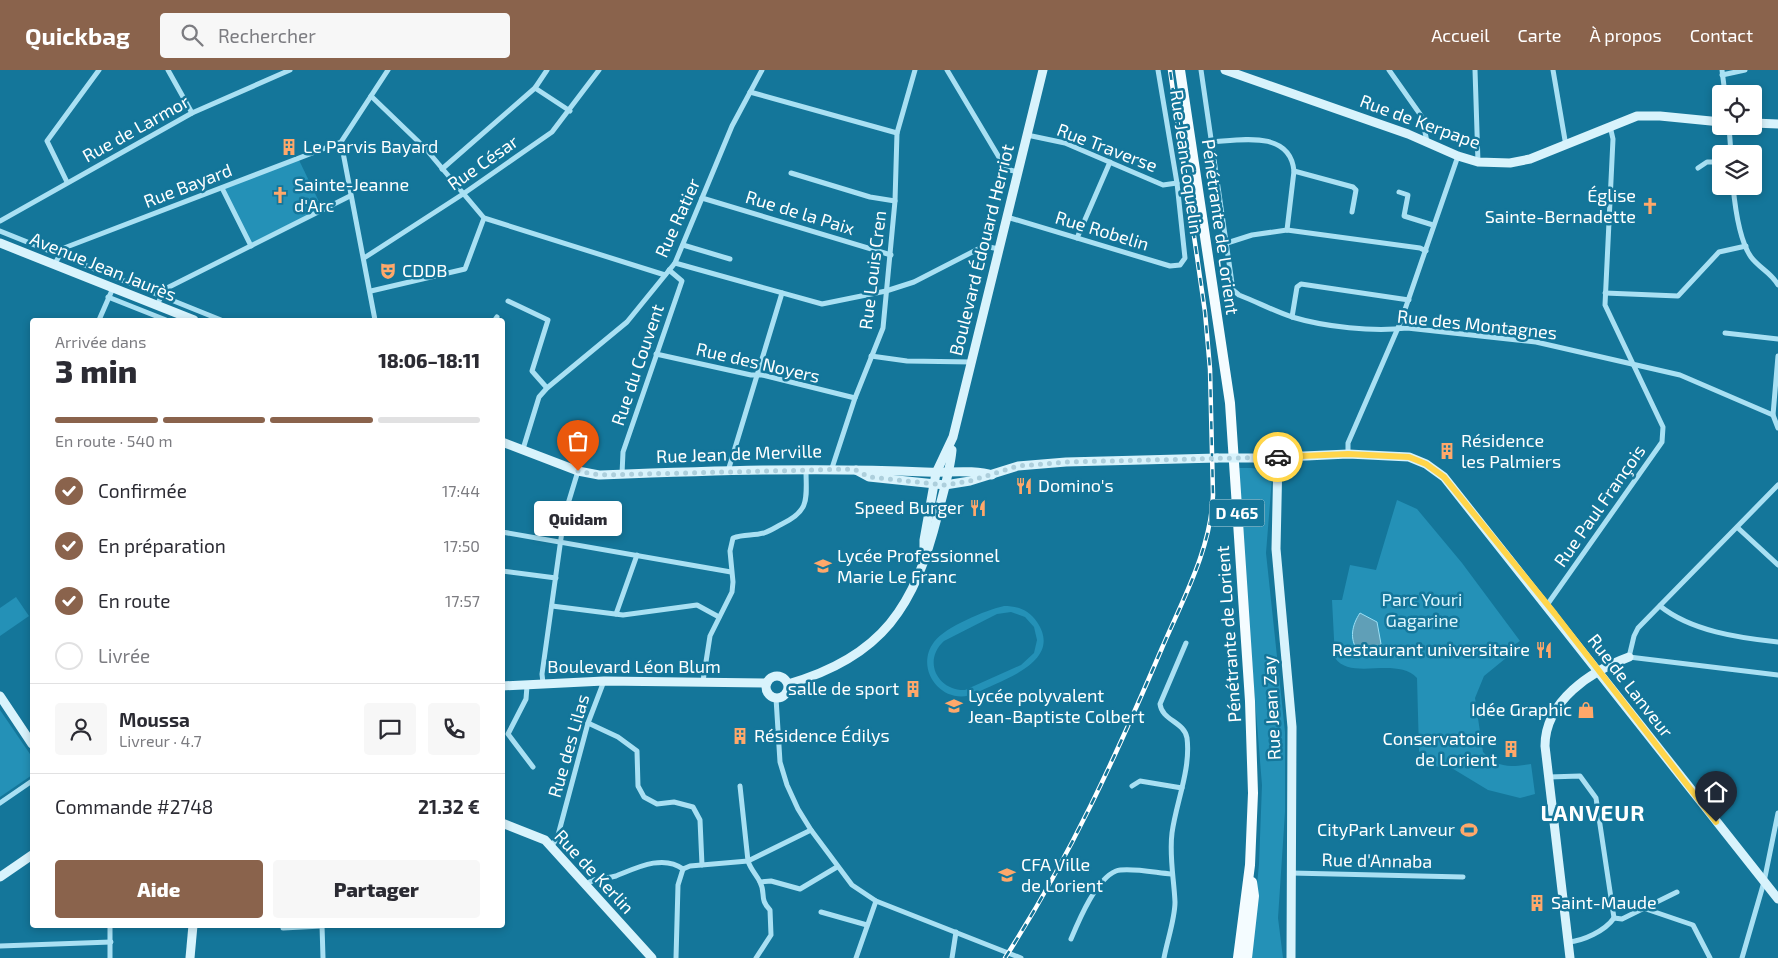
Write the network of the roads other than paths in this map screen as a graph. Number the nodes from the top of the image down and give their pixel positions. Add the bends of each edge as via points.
1 (98, 70) edge
2 (168, 70) edge
3 (290, 70) edge
4 (388, 70) edge
5 (547, 70) edge
6 (599, 70) edge
7 (762, 70) edge
8 (915, 70) edge
9 (947, 70) edge
10 (1043, 70) edge
11 (1158, 70) edge
12 (1180, 70) edge
13 (1201, 70) edge
14 (1225, 70) edge
15 (1389, 70) edge
16 (1475, 70) edge
17 (1553, 70) edge
18 (1745, 70) edge
19 (1722, 72) edge
20 (1724, 85) edge
21 (535, 88) junction
22 (750, 92) junction
23 (371, 96) junction
24 (570, 111) junction
25 (192, 113) junction
26 (1712, 121) edge
27 (1762, 123) edge
28 (1778, 124) edge
29 (1610, 126) junction
30 (897, 133) junction
31 (1027, 135) junction
32 (340, 142) junction
33 (1212, 142) junction
34 (1427, 143) junction
35 (1566, 146) junction
36 (1458, 156) junction
37 (1110, 162) junction
38 (1478, 162) junction
39 (1712, 162) edge
40 (1698, 168) dead end
41 (442, 169) junction
42 (1294, 171) junction
43 (1018, 172) junction
44 (791, 173) dead end
45 (67, 182) junction
46 (1177, 183) junction
47 (222, 188) junction
48 (1400, 192) dead end
49 (463, 194) junction
50 (1735, 195) edge
51 (350, 196) junction
52 (702, 198) junction
53 (895, 201) junction
54 (1352, 212) dead end
55 (1007, 217) junction
56 (484, 218) junction
57 (0, 220) edge
58 (1433, 225) junction
59 (0, 230) edge
60 (1287, 230) junction
61 (1077, 238) junction
62 (0, 243) edge
63 (1227, 243) junction
64 (683, 245) junction
65 (251, 246) junction
66 (1746, 246) junction
67 (999, 249) junction
68 (1426, 251) junction
69 (59, 254) junction
70 (890, 255) junction
71 (364, 258) junction
72 (730, 258) dead end
73 (1185, 258) joint
74 (675, 263) junction
75 (54, 265) junction
76 (669, 270) junction
77 (665, 275) junction
78 (1778, 285) edge
79 (112, 288) junction
80 (371, 291) junction
81 (886, 291) junction
82 (782, 293) junction
83 (1605, 294) junction
84 (161, 295) junction
85 (108, 297) junction
86 (1409, 300) junction
87 (508, 301) dead end
88 (157, 305) junction
89 (1292, 317) junction
90 (100, 318) edge
91 (161, 318) edge
92 (189, 318) edge
93 (217, 318) edge
94 (375, 318) edge
95 (1397, 329) junction
96 (1725, 333) dead end
97 (1778, 339) edge
98 (656, 354) junction
99 (871, 356) junction
100 (1778, 356) edge
101 (972, 362) junction
102 (1633, 365) junction
103 (756, 375) junction
104 (547, 388) junction
105 (854, 398) junction
106 (1773, 415) junction
107 (1778, 428) edge
108 (953, 437) junction
109 (505, 443) edge
110 (523, 450) junction
111 (1348, 454) junction
112 (1278, 457) junction
113 (832, 468) junction
114 (806, 469) junction
115 (854, 469) junction
116 (578, 471) junction
117 (728, 471) junction
118 (936, 473) junction
119 (622, 474) junction
120 (950, 474) junction
121 (992, 475) junction
122 (934, 485) junction
123 (945, 485) junction
124 (1778, 485) edge
125 (1738, 528) junction
126 (505, 533) edge
127 (561, 542) junction
128 (637, 555) junction
129 (924, 557) junction
130 (1778, 565) edge
131 (505, 571) edge
132 (732, 572) junction
133 (556, 578) junction
134 (1547, 605) junction
135 (552, 606) junction
136 (1660, 606) junction
137 (616, 614) junction
138 (719, 617) junction
139 (1778, 642) edge
140 (1186, 643) dead end
141 (1629, 657) junction
142 (1598, 672) junction
143 (1778, 675) edge
144 (604, 681) junction
145 (703, 681) junction
146 (543, 683) junction
147 (767, 683) junction
148 (788, 684) junction
149 (505, 686) edge
150 (527, 686) junction
151 (0, 696) edge
152 (776, 698) junction
153 (588, 723) junction
154 (30, 741) edge
155 (533, 767) dead end
156 (1549, 777) junction
157 (30, 782) edge
158 (740, 786) dead end
159 (1132, 786) dead end
160 (1182, 788) junction
161 (0, 802) edge
162 (1778, 813) edge
163 (505, 824) edge
164 (811, 830) junction
165 (551, 846) junction
166 (30, 856) edge
167 (748, 861) junction
168 (702, 865) junction
169 (1250, 865) junction
170 (837, 867) junction
171 (683, 869) junction
172 (1290, 872) junction
173 (1171, 874) junction
174 (0, 877) edge
175 (1463, 877) dead end
176 (760, 882) junction
177 (1764, 882) junction
178 (586, 885) junction
179 (1677, 892) dead end
180 (1778, 899) edge
181 (876, 901) junction
182 (1643, 908) junction
183 (820, 912) dead end
184 (1614, 918) junction
185 (866, 925) junction
186 (1243, 927) junction
187 (110, 928) edge
188 (193, 928) edge
189 (322, 928) edge
190 (956, 932) junction
191 (1071, 939) dead end
192 (111, 942) junction
193 (1568, 942) junction
194 (0, 946) edge
195 (110, 958) edge
196 (190, 958) edge
197 (323, 958) edge
198 (652, 958) edge
199 (676, 958) edge
200 (756, 958) edge
201 (856, 958) edge
202 (952, 958) edge
203 (1021, 958) edge
204 (1164, 958) edge
205 (1234, 958) edge
206 (1238, 958) edge
207 (1247, 958) edge
208 (1291, 958) edge
209 (1570, 958) edge
210 (1710, 958) edge
211 (1742, 958) edge

1 - 45 street via 47,140
2 - 25 street
3 - 25 street, Rue de Larmor
4 - 23 street
5 - 21 street
6 - 24 street, Rue César
7 - 22 street, Rue Ratier
8 - 30 street, Rue Louis Cren
9 - 43 street via 1006,169
10 - 31 street, Boulevard Édouard Herriot
11 - 46 street, Rue Jean Coquelin
12 - 169 main road, Pénétrante de Lorient / D 465 via 1230,403 1253,746
13 - 33 street
14 - 34 street, Rue de Kerpape
15 - 34 street via 1422,117
16 - 38 street
17 - 35 street
18 - 19 street
19 - 20 street
21 - 24 street
21 - 41 street
22 - 30 street
22 - 52 street, Rue Ratier
23 - 32 street
23 - 41 street
24 - 49 street, Rue César via 552,132
25 - 45 street, Rue de Larmor
26 - 29 street, Rue de Kerpape via 1645,116
27 - 28 street
29 - 35 street, Rue de Kerpape
29 - 83 street, Rue Paul François via 1613,139
30 - 53 street, Rue Louis Cren
31 - 37 street, Rue Traverse via 1065,143
31 - 43 street, Boulevard Édouard Herriot
32 - 47 street, Rue Bayard
32 - 51 street
33 - 42 street via 1271,142 1288,153
33 - 63 street
34 - 36 street, Rue de Kerpape
35 - 38 street, Rue de Kerpape via 1510,163
36 - 38 street, Rue de Kerpape
36 - 58 street
37 - 46 street, Rue Traverse via 1163,185
37 - 61 street
39 - 40 street
41 - 49 street
42 - 54 street via 1353,187 1356,190
42 - 60 street
43 - 55 street, Boulevard Édouard Herriot
44 - 53 street via 870,197
45 - 57 street, Rue de Larmor
46 - 73 street, Rue Jean Coquelin
47 - 65 street
47 - 69 street, Rue Bayard via 64,248
48 - 58 street via 1408,195 1404,216
49 - 56 street
49 - 71 street, Rue César
50 - 66 street
51 - 65 street
51 - 71 street
52 - 64 street, Rue Ratier
52 - 70 street, Rue de la Paix
53 - 70 street, Rue Louis Cren
55 - 61 street, Rue Robelin
55 - 67 street, Boulevard Édouard Herriot
56 - 77 street
56 - 80 street via 465,269
58 - 68 street
59 - 69 street
60 - 63 street via 1252,235
60 - 68 street
61 - 73 street, Rue Robelin via 1170,266 1180,265
62 - 75 street, Avenue Jean Jaurès
63 - 89 street, Rue des Montagnes via 1233,290
64 - 72 street
64 - 74 street, Rue Ratier
65 - 84 street via 165,289
66 - 78 street via 1752,258 1774,277
66 - 83 street via 1721,251 1678,296
67 - 81 street via 984,246 914,282
67 - 101 street, Boulevard Édouard Herriot
68 - 86 street
69 - 75 street
69 - 84 street
70 - 81 street, Rue Louis Cren
71 - 80 street
74 - 76 street, Rue Ratier
74 - 82 street
75 - 79 street, Avenue Jean Jaurès
76 - 77 street, Rue Ratier
76 - 98 street, Rue du Couvent via 682,281
77 - 104 street, Rue Ratier via 628,322
79 - 85 street
79 - 88 street, Avenue Jean Jaurès
80 - 94 street
81 - 82 street via 822,304
81 - 99 street, Rue Louis Cren via 883,328
82 - 103 street
83 - 102 street, Rue Paul François via 1605,305
84 - 88 street
84 - 93 street
85 - 90 street
85 - 91 street
86 - 89 street via 1301,284 1297,287
86 - 95 street
87 - 104 street via 548,320 532,372
88 - 92 street, Avenue Jean Jaurès
89 - 95 street, Rue des Montagnes via 1330,324
95 - 102 street, Rue des Montagnes via 1536,342
95 - 111 street via 1352,434
96 - 97 street
98 - 103 street, Rue des Noyers
98 - 119 street, Rue du Couvent via 623,452
99 - 101 street
99 - 105 street, Rue Louis Cren
100 - 106 street
101 - 108 street, Boulevard Édouard Herriot
102 - 106 street, Rue des Montagnes via 1680,375
102 - 134 street, Rue Paul François via 1663,427 1662,442
103 - 105 street, Rue des Noyers
103 - 117 street
104 - 110 street, Rue Ratier via 539,397
105 - 113 street, Rue Louis Cren
106 - 107 street
108 - 118 street, Boulevard Édouard Herriot
108 - 120 street, Boulevard Édouard Herriot
109 - 110 street, Rue Jean de Merville
110 - 116 street, Rue Jean de Merville
111 - 112 street
111 - 134 street, Rue de Lanveur via 1409,457 1444,477
112 - 121 street, bridge via 1066,462 1018,466
112 - 172 street, Rue Jean Zay via 1276,549 1292,727
113 - 114 street, Rue Jean de Merville
113 - 115 street, Rue Jean de Merville
114 - 117 street, Rue Jean de Merville
114 - 132 street via 806,503 802,511 764,533 733,538 730,551
115 - 118 street, Rue Jean de Merville
115 - 122 street via 869,477
116 - 119 street, Rue Jean de Merville via 599,475
116 - 127 street via 567,505
117 - 119 street, Rue Jean de Merville
118 - 120 street, Rue Jean de Merville
118 - 122 street, Boulevard Édouard Herriot
118 - 123 street
120 - 121 street, Rue Jean de Merville via 986,472
120 - 123 street, Boulevard Édouard Herriot
121 - 123 street
122 - 123 street
122 - 129 street
123 - 129 street
124 - 125 street
125 - 130 street
125 - 136 street
126 - 127 street
127 - 128 street
127 - 133 street
128 - 132 street
128 - 137 street
129 - 148 street via 905,605 884,632 835,668
131 - 133 street
132 - 138 street via 732,592
133 - 135 street
134 - 142 street, Rue de Lanveur
135 - 137 street
135 - 146 street
136 - 139 street via 1702,628
136 - 141 street via 1638,628
137 - 138 street via 697,605
138 - 145 street via 710,636
140 - 160 street via 1160,704 1162,713 1179,724 1187,738
141 - 142 street
141 - 143 street
142 - 156 street via 1570,692 1549,719 1545,738
142 - 177 street, Rue de Lanveur
144 - 145 street, Boulevard Léon Blum
144 - 146 street, Boulevard Léon Blum
144 - 153 street, Rue des Lilas
145 - 147 street, Boulevard Léon Blum
146 - 150 street, Boulevard Léon Blum
147 - 148 street via 772,677 780,676
147 - 152 street via 768,693
148 - 152 street via 787,693
149 - 150 street, Boulevard Léon Blum
150 - 155 street via 526,699 508,734
151 - 154 street
152 - 164 street via 780,762 798,809
153 - 165 street, Rue des Lilas via 557,840
153 - 168 street via 618,737 637,752 638,786 644,797 657,804 674,802 693,807 700,820
156 - 184 street via 1580,776 1596,798
156 - 193 street
157 - 161 street
158 - 167 street
159 - 160 street via 1140,781
160 - 173 street via 1172,833
162 - 177 street
163 - 165 street, Rue de Kerlin via 545,840
164 - 167 street
164 - 170 street
165 - 178 street, Rue de Kerlin
166 - 174 street
167 - 168 street
167 - 176 street via 751,872
168 - 171 street
169 - 186 main road, Pénétrante de Lorient / D 465
169 - 207 main road via 1254,896
170 - 176 street via 800,890 771,881
170 - 181 street via 852,884
171 - 178 street via 676,864 657,863
171 - 199 street via 678,885
172 - 175 street, Rue d'Annaba
172 - 208 street, Rue Jean Zay
173 - 191 street via 1116,872 1097,890 1081,914
173 - 204 street via 1175,903
176 - 200 street via 763,903 770,910 771,935
177 - 180 street, Rue de Lanveur
177 - 211 street
178 - 198 street, Rue de Kerlin
179 - 182 street
181 - 185 street
181 - 190 street
182 - 184 street via 1622,918
182 - 210 street via 1692,924
183 - 185 street
184 - 193 street via 1608,927
185 - 201 street
186 - 205 main road
186 - 206 main road, Pénétrante de Lorient / D 465
187 - 192 street
188 - 196 street
189 - 197 street
190 - 202 street
190 - 203 street
192 - 194 street
192 - 195 street
193 - 209 street

